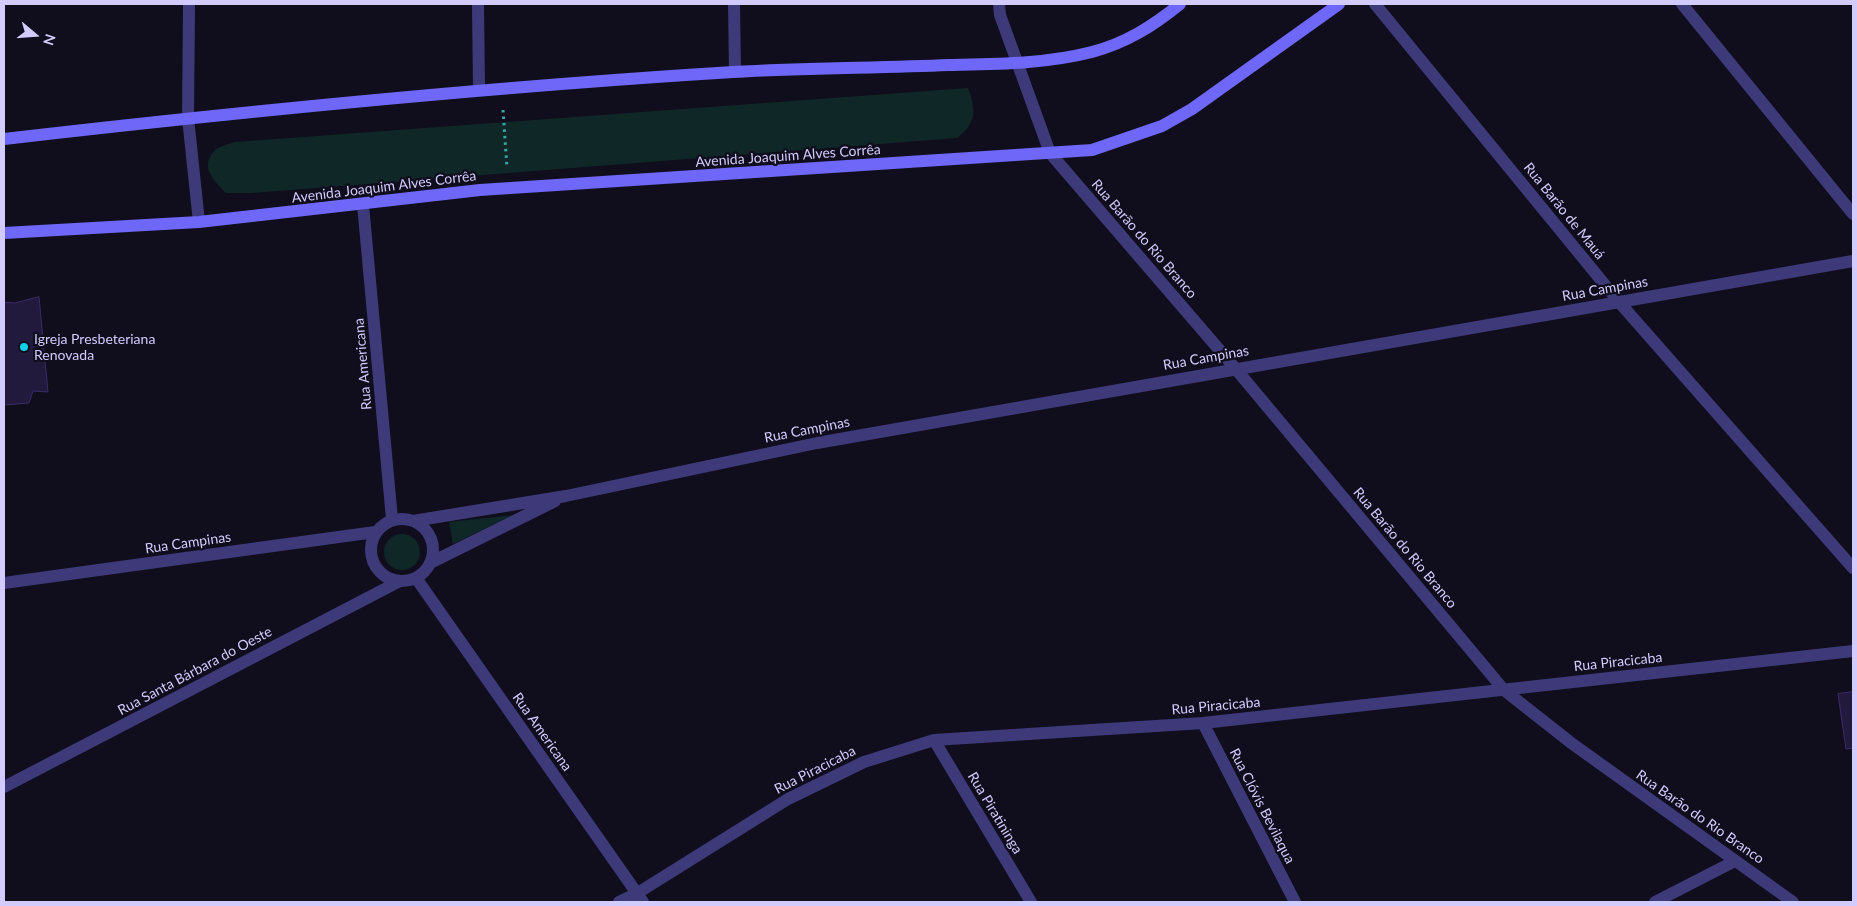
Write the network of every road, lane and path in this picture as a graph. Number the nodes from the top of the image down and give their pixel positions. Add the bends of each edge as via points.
1 (189, 4) edge
2 (478, 4) edge
3 (734, 4) edge
4 (999, 4) edge
5 (1180, 4) edge
6 (1339, 4) edge
7 (1375, 4) edge
8 (1682, 4) edge
9 (1018, 63) junction
10 (735, 72) junction
11 (502, 89) junction
12 (479, 90) junction
13 (188, 118) junction
14 (4, 139) edge
15 (1050, 153) junction
16 (508, 188) junction
17 (363, 205) junction
18 (1853, 214) edge
19 (199, 222) junction
20 (4, 233) edge
21 (1853, 261) edge
22 (1619, 302) junction
23 (1235, 368) junction
24 (566, 496) junction
25 (392, 520) junction
26 (413, 520) junction
27 (376, 532) junction
28 (430, 564) junction
29 (1853, 568) edge
30 (416, 578) junction
31 (400, 581) junction
32 (4, 583) edge
33 (1853, 651) edge
34 (1504, 690) junction
35 (1203, 724) junction
36 (934, 740) junction
37 (4, 787) edge
38 (1735, 860) junction
39 (640, 898) edge
40 (619, 902) edge
41 (1031, 902) edge
42 (1295, 902) edge
43 (1655, 902) edge
44 (1793, 902) edge

1 - 13 street
2 - 12 street
3 - 10 street
4 - 9 street
5 - 9 main road via 1156,24 1124,42 1090,52
6 - 15 main road, Avenida Joaquim Alves Corrêa via 1192,109 1162,126 1092,150
7 - 22 street, Rua Barão de Mauá
8 - 18 street
9 - 10 main road
9 - 15 street
10 - 11 main road
11 - 12 main road
11 - 16 path
12 - 13 main road
13 - 14 main road
13 - 19 street
15 - 16 main road, Avenida Joaquim Alves Corrêa
15 - 23 street, Rua Barão do Rio Branco
16 - 17 main road, Avenida Joaquim Alves Corrêa
17 - 19 main road, Avenida Joaquim Alves Corrêa
17 - 25 street, Rua Americana
19 - 20 main road, Avenida Joaquim Alves Corrêa
21 - 22 street, Rua Campinas
22 - 23 street, Rua Campinas
22 - 29 street, Rua Barão de Mauá
23 - 24 street, Rua Campinas via 817,443
23 - 34 street, Rua Barão do Rio Branco
24 - 26 street, Rua Campinas
24 - 28 street, Rua Campinas
25 - 26 street
25 - 27 street
26 - 28 street via 429,534 432,544
27 - 31 street via 370,552 372,562 386,578
27 - 32 street, Rua Campinas
28 - 30 street
30 - 31 street
30 - 39 street, Rua Americana
31 - 37 street, Rua Santa Bárbara do Oeste
33 - 34 street, Rua Piracicaba
34 - 35 street, Rua Piracicaba
34 - 38 street, Rua Barão do Rio Branco via 1570,742
35 - 36 street, Rua Piracicaba
35 - 42 street, Rua Clóvis Bevilaqua
36 - 39 street, Rua Piracicaba via 864,762 788,800
36 - 41 street, Rua Piratininga
38 - 43 street
38 - 44 street, Rua Barão do Rio Branco
39 - 40 street, Rua Piracicaba

